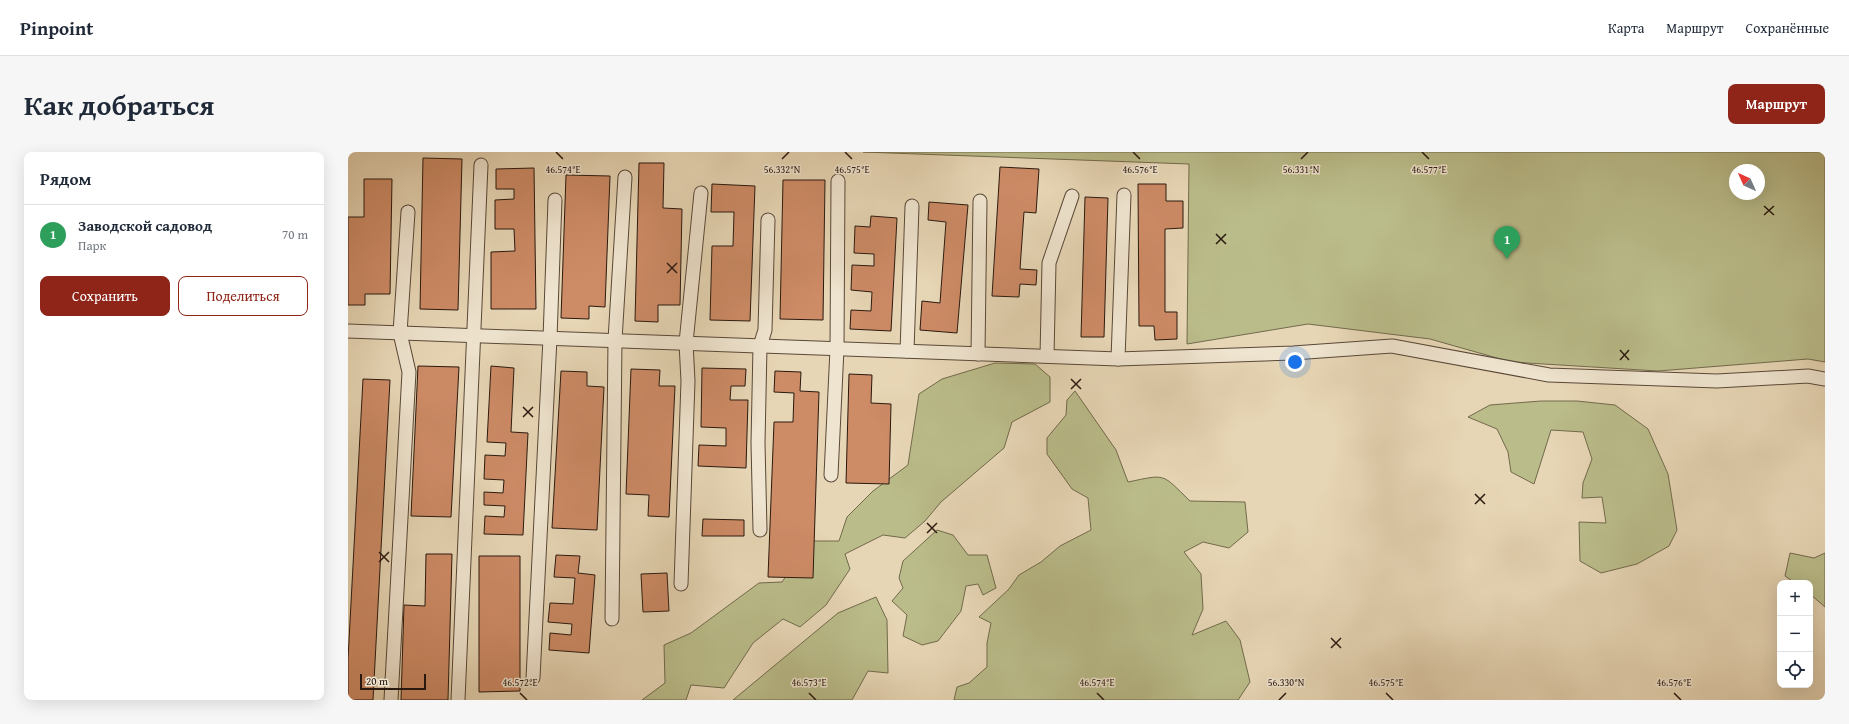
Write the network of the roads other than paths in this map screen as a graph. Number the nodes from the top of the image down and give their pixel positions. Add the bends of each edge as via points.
1 (481, 164) dead end
2 (625, 177) dead end
3 (838, 181) dead end
4 (701, 193) dead end
5 (1124, 195) dead end
6 (1072, 196) dead end
7 (555, 200) dead end
8 (980, 201) dead end
9 (912, 206) dead end
10 (408, 212) dead end
11 (768, 220) dead end
12 (348, 331) edge
13 (400, 333) junction
14 (473, 335) junction
15 (550, 338) junction
16 (615, 340) junction
17 (686, 343) junction
18 (760, 346) junction
19 (837, 349) junction
20 (907, 351) junction
21 (978, 354) junction
22 (1047, 356) junction
23 (1118, 359) junction
24 (1825, 379) edge
25 (831, 475) dead end
26 (760, 530) dead end
27 (681, 584) dead end
28 (612, 619) dead end
29 (533, 678) dead end
30 (391, 700) edge
31 (458, 700) edge

1 - 14 lane
2 - 16 lane
3 - 19 lane
4 - 17 lane
5 - 23 lane
6 - 22 lane via 1049,263
7 - 15 lane
8 - 21 lane
9 - 20 lane
10 - 13 lane
11 - 18 lane via 765,330
12 - 13 lane
13 - 14 lane
13 - 30 lane via 409,372
14 - 15 lane
14 - 31 lane
15 - 16 lane
15 - 29 lane
16 - 17 lane
16 - 28 lane
17 - 18 lane
17 - 27 lane via 688,380
18 - 19 lane
18 - 26 lane
19 - 20 lane
19 - 25 lane
20 - 21 lane
21 - 22 lane
22 - 23 lane
23 - 24 lane via 1293,353 1392,346 1550,375 1716,381 1808,376

